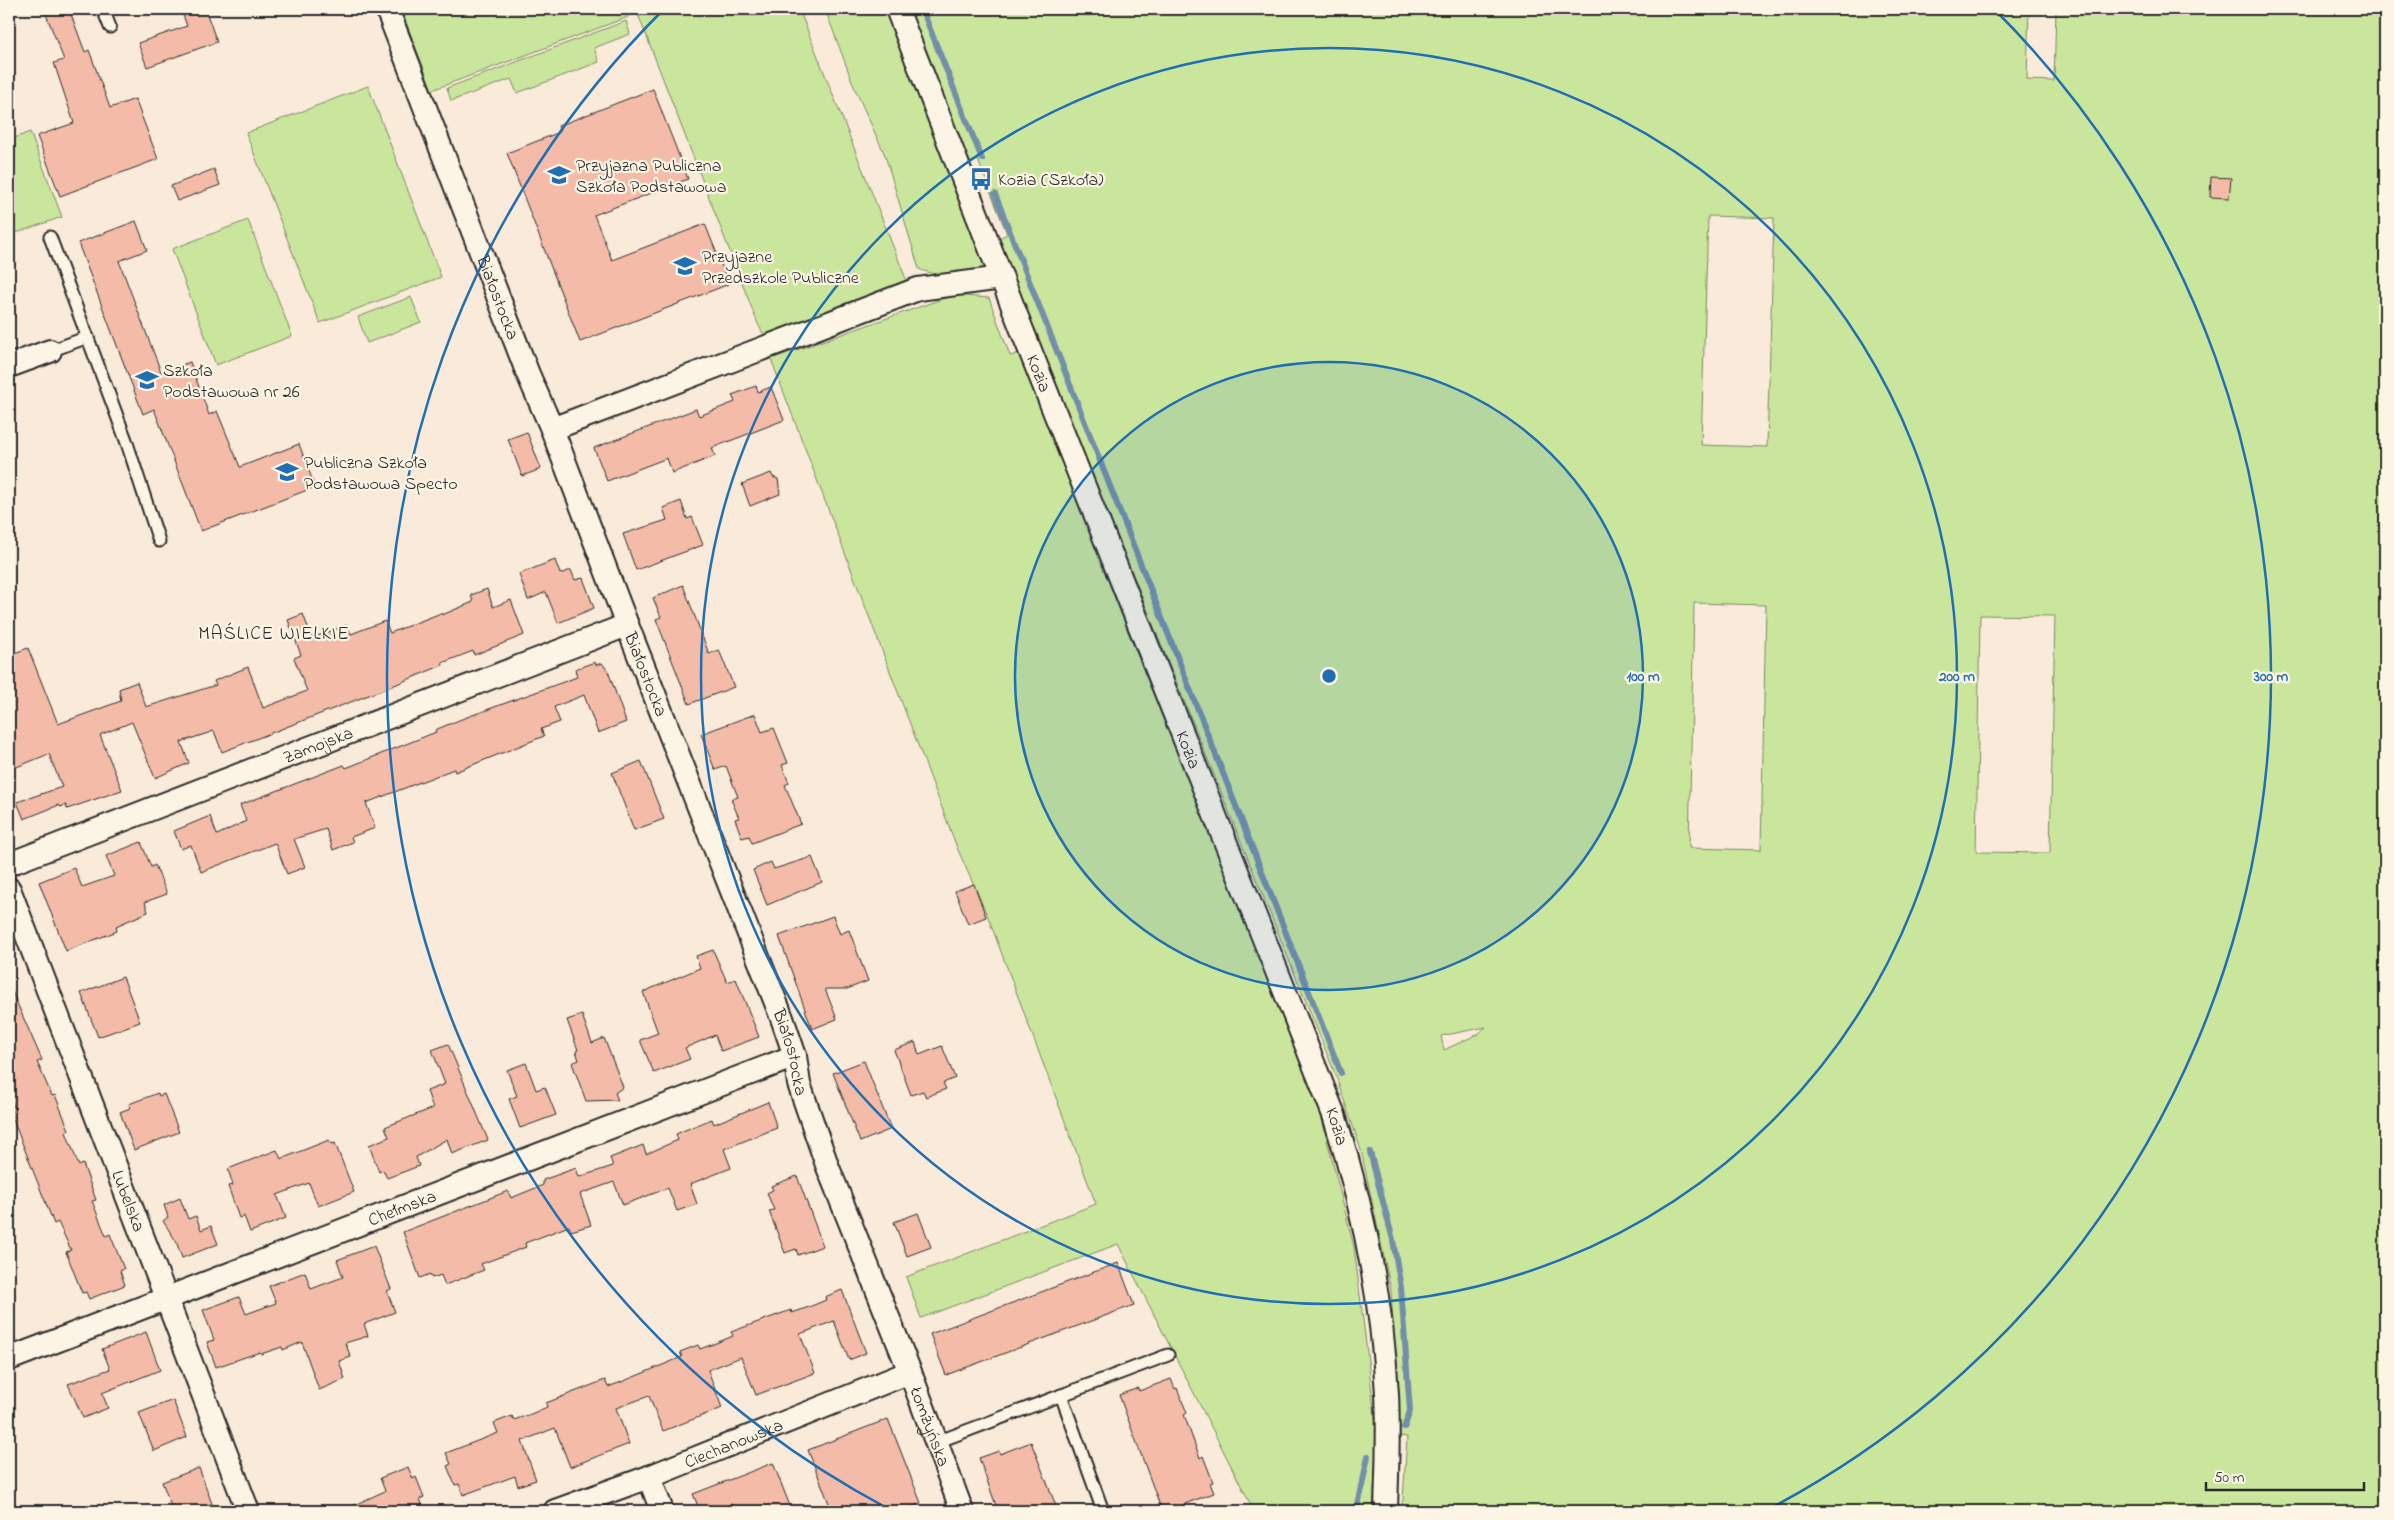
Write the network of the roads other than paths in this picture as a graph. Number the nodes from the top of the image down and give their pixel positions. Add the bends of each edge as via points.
1 (103, 9) edge
2 (386, 9) edge
3 (897, 9) edge
4 (110, 27) dead end
5 (50, 237) dead end
6 (1002, 278) junction
7 (88, 337) junction
8 (50, 351) joint
9 (9, 366) edge
10 (552, 428) junction
11 (159, 541) dead end
12 (627, 626) junction
13 (9, 864) edge
14 (9, 889) edge
15 (795, 1056) junction
16 (165, 1298) junction
17 (898, 1342) joint
18 (1168, 1355) dead end
19 (9, 1359) edge
20 (910, 1372) junction
21 (1061, 1395) junction
22 (936, 1442) junction
23 (649, 1478) junction
24 (248, 1511) edge
25 (555, 1511) edge
26 (662, 1511) edge
27 (962, 1511) edge
28 (1104, 1511) edge
29 (1386, 1511) edge

1 - 4 lane
2 - 10 street, Białostocka
3 - 6 street, Kozia
5 - 7 lane
6 - 10 street via 918,289
6 - 29 street, Kozia via 1298,1020 1344,1146 1365,1228 1378,1302 1387,1394
7 - 8 lane
7 - 11 lane
8 - 9 street
10 - 12 street, Białostocka
12 - 13 street, Zamojska
12 - 15 street, Białostocka
14 - 16 street, Lubelska
15 - 16 street, Chełmska
15 - 17 street, Białostocka via 799,1084 827,1165
16 - 19 street, Chełmska
16 - 24 street, Lubelska
17 - 20 street, Łomżyńska
18 - 21 lane
20 - 22 street, Łomżyńska
20 - 23 street, Ciechanowska
21 - 22 lane
21 - 28 lane
22 - 27 street, Łomżyńska
23 - 25 street, Ciechanowska
23 - 26 street

